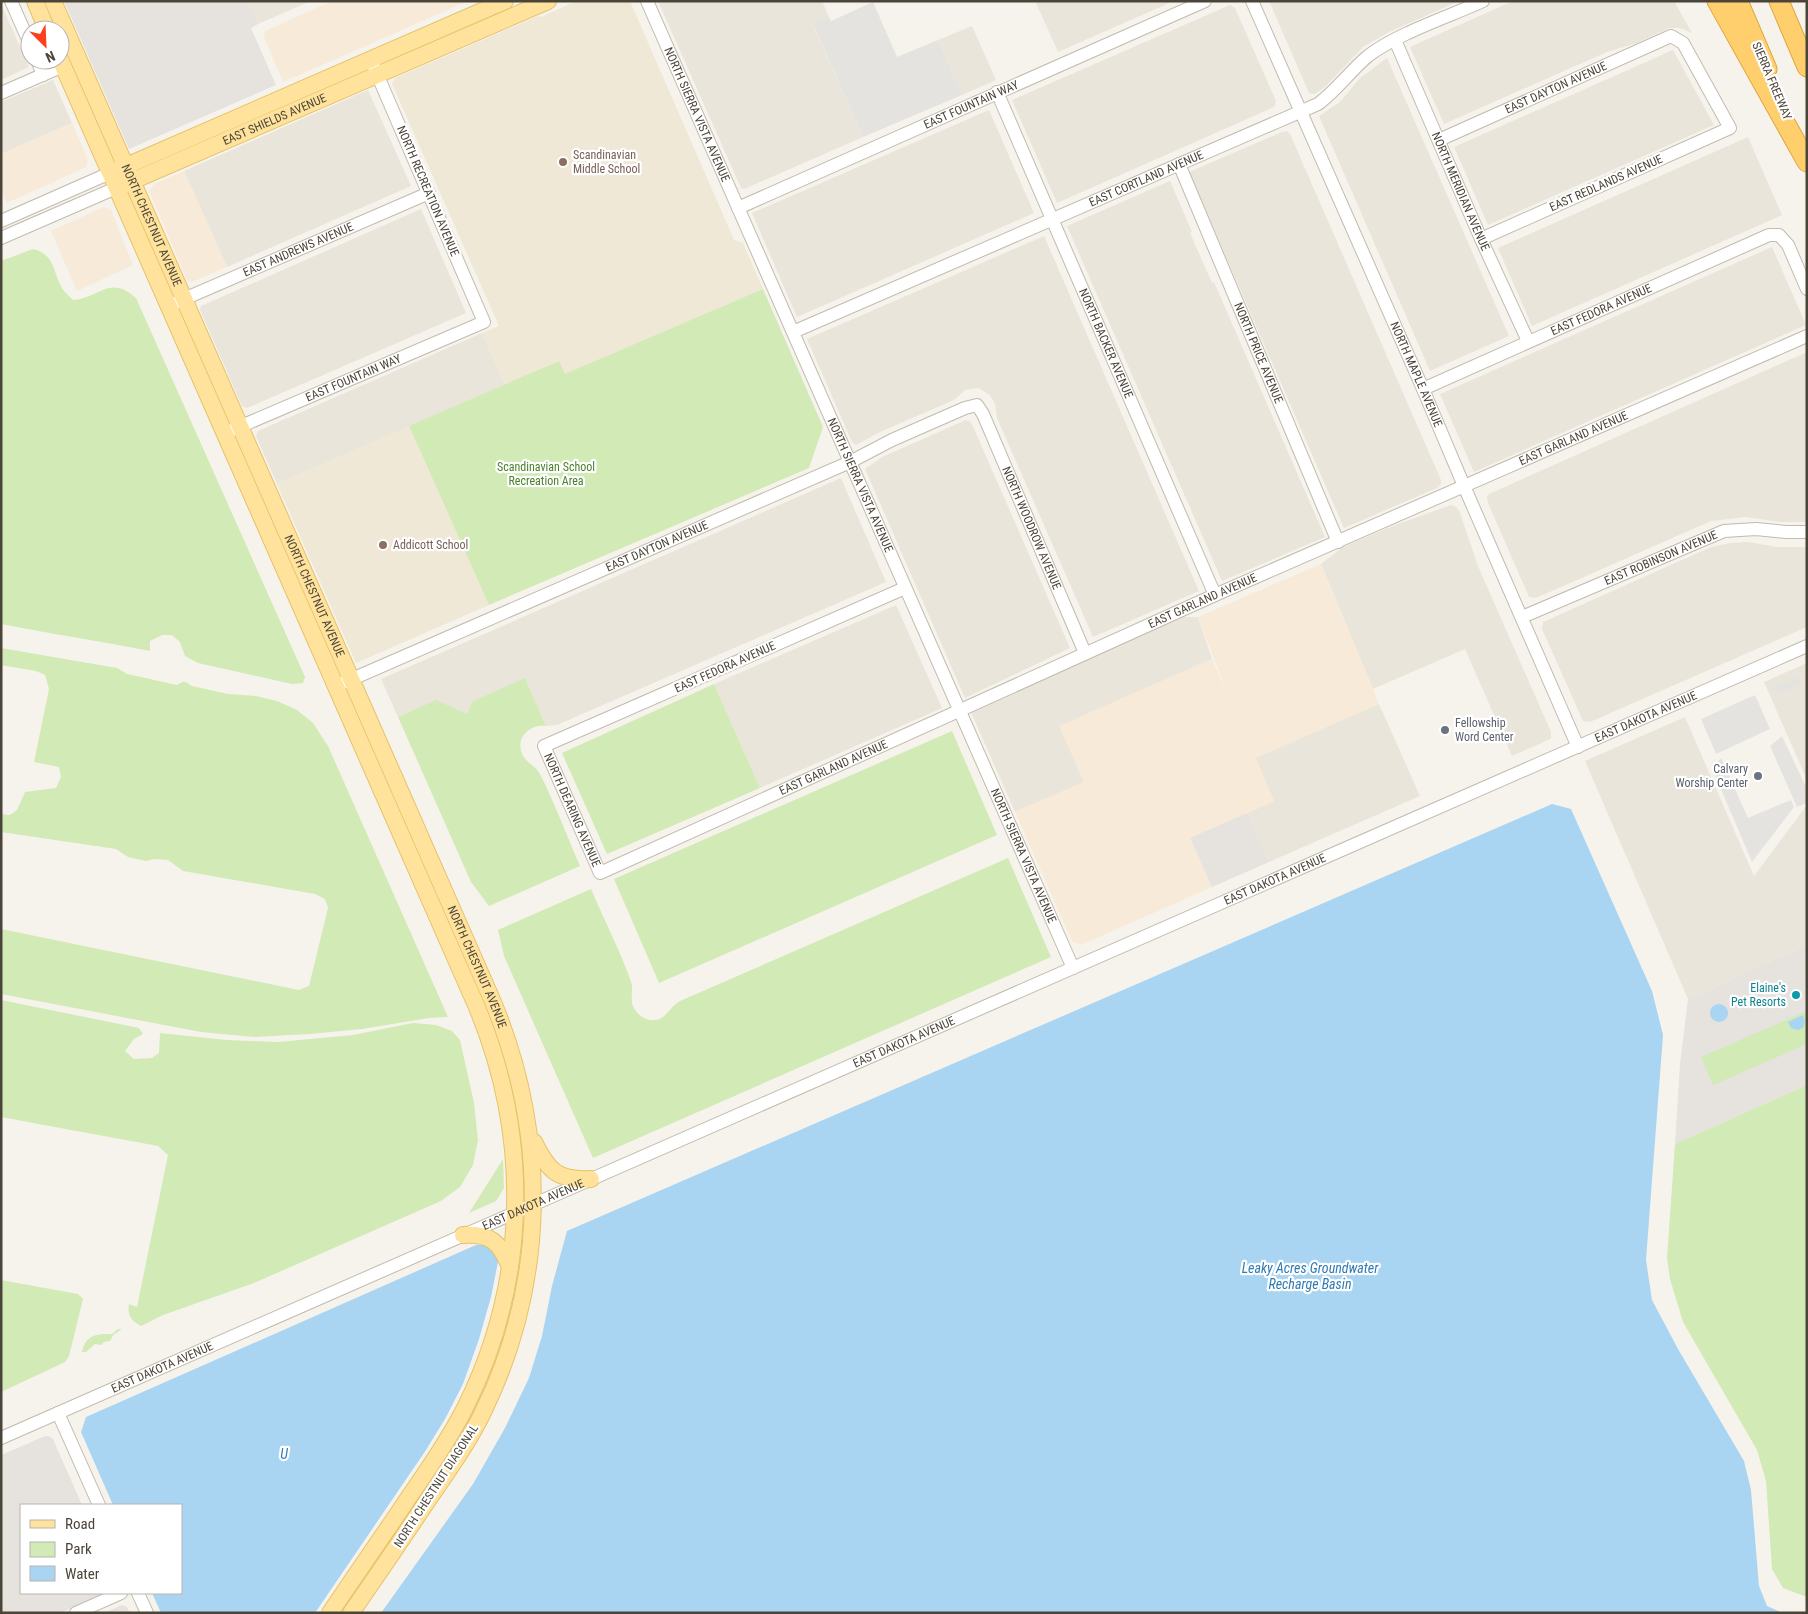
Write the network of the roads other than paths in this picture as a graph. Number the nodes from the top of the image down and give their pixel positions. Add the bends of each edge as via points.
1 (11, 1) edge
2 (35, 1) edge
3 (43, 1) edge
4 (53, 1) edge
5 (505, 1) edge
6 (548, 1) edge
7 (647, 1) edge
8 (1205, 1) edge
9 (1252, 1) edge
10 (1483, 1) edge
11 (1717, 1) edge
12 (1738, 1) edge
13 (1778, 1) edge
14 (1793, 1) edge
15 (43, 20) edge
16 (53, 20) edge
17 (58, 20) edge
18 (20, 21) edge
19 (1395, 40) junction
20 (70, 53) edge
21 (1806, 64) edge
22 (375, 67) junction
23 (41, 70) edge
24 (51, 70) edge
25 (65, 70) edge
26 (43, 75) junction
27 (997, 92) junction
28 (1, 93) edge
29 (1301, 111) junction
30 (1730, 128) joint
31 (1439, 140) junction
32 (1807, 162) edge
33 (1179, 164) junction
34 (129, 174) junction
35 (113, 180) junction
36 (429, 192) junction
37 (738, 208) junction
38 (1053, 219) junction
39 (1, 221) edge
40 (1, 238) edge
41 (1481, 239) junction
42 (1807, 289) edge
43 (184, 298) junction
44 (168, 305) junction
45 (484, 322) joint
46 (793, 332) junction
47 (1807, 336) edge
48 (1528, 341) junction
49 (1423, 389) junction
50 (977, 405) joint
51 (240, 426) junction
52 (225, 433) junction
53 (850, 462) junction
54 (1464, 486) junction
55 (1807, 532) edge
56 (1338, 542) junction
57 (906, 588) junction
58 (1215, 595) junction
59 (1522, 617) junction
60 (1807, 646) edge
61 (1085, 653) junction
62 (351, 679) junction
63 (336, 686) junction
64 (960, 711) junction
65 (544, 746) joint
66 (1578, 747) junction
67 (600, 873) joint
68 (463, 933) junction
69 (448, 939) junction
70 (1072, 968) junction
71 (529, 1133) junction
72 (591, 1178) junction
73 (533, 1204) junction
74 (516, 1212) junction
75 (462, 1235) junction
76 (510, 1267) junction
77 (58, 1413) junction
78 (1, 1438) edge
79 (99, 1504) edge
80 (119, 1594) edge
81 (138, 1594) edge
82 (76, 1613) edge
83 (147, 1613) edge
84 (330, 1613) edge
85 (351, 1613) edge

1 - 18 street
2 - 15 main road
3 - 16 main road
4 - 17 main road, NORTH CHESTNUT AVENUE
5 - 22 main road, EAST SHIELDS AVENUE
6 - 22 main road, EAST SHIELDS AVENUE
7 - 37 street, NORTH SIERRA VISTA AVENUE
8 - 27 street, EAST FOUNTAIN WAY
9 - 29 street, NORTH MAPLE AVENUE
10 - 19 street, EAST CORTLAND AVENUE
11 - 32 highway
12 - 32 highway, SIERRA FREEWAY
13 - 21 highway
14 - 21 highway via 1803,33
19 - 29 street, EAST CORTLAND AVENUE via 1367,57 1329,96
19 - 31 street, NORTH MERIDIAN AVENUE
20 - 34 main road, NORTH CHESTNUT AVENUE
22 - 34 main road, EAST SHIELDS AVENUE
22 - 36 street, NORTH RECREATION AVENUE
23 - 26 street
24 - 26 street
25 - 35 main road, NORTH CHESTNUT AVENUE
26 - 28 street
27 - 37 street, EAST FOUNTAIN WAY
27 - 38 street, NORTH BACKER AVENUE
29 - 33 street, EAST CORTLAND AVENUE
29 - 49 street, NORTH MAPLE AVENUE
30 - 31 street, EAST DAYTON AVENUE via 1683,43 1671,36
30 - 41 street, EAST REDLANDS AVENUE
31 - 41 street, NORTH MERIDIAN AVENUE
33 - 38 street, EAST CORTLAND AVENUE
33 - 56 street, NORTH PRICE AVENUE
34 - 35 main road, EAST SHIELDS AVENUE
34 - 43 main road, NORTH CHESTNUT AVENUE
35 - 39 street, EAST SHIELDS AVENUE
35 - 40 street, EAST SHIELDS AVENUE
35 - 44 main road, NORTH CHESTNUT AVENUE
36 - 43 street, EAST ANDREWS AVENUE
36 - 45 street, NORTH RECREATION AVENUE
37 - 46 street, NORTH SIERRA VISTA AVENUE
38 - 46 street, EAST CORTLAND AVENUE
38 - 58 street, NORTH BACKER AVENUE
41 - 48 street, NORTH MERIDIAN AVENUE
42 - 48 street, EAST FEDORA AVENUE via 1788,245 1779,236 1769,235
43 - 44 street, EAST ANDREWS AVENUE
43 - 51 main road, NORTH CHESTNUT AVENUE
44 - 52 main road, NORTH CHESTNUT AVENUE
45 - 51 street, EAST FOUNTAIN WAY
46 - 53 street, NORTH SIERRA VISTA AVENUE
47 - 54 street, EAST GARLAND AVENUE
48 - 49 street, EAST FEDORA AVENUE
49 - 54 street, NORTH MAPLE AVENUE
50 - 53 street, EAST DAYTON AVENUE via 892,440
50 - 61 street, NORTH WOODROW AVENUE
51 - 52 street, EAST FOUNTAIN WAY
51 - 62 main road, NORTH CHESTNUT AVENUE
52 - 63 main road, NORTH CHESTNUT AVENUE
53 - 57 street, NORTH SIERRA VISTA AVENUE
53 - 62 street, EAST DAYTON AVENUE
54 - 56 street, EAST GARLAND AVENUE
54 - 59 street, NORTH MAPLE AVENUE
55 - 59 street, EAST ROBINSON AVENUE via 1724,531
56 - 58 street, EAST GARLAND AVENUE
57 - 64 street, NORTH SIERRA VISTA AVENUE
57 - 65 street, EAST FEDORA AVENUE
58 - 61 street, EAST GARLAND AVENUE
59 - 66 street, NORTH MAPLE AVENUE
60 - 66 street, EAST DAKOTA AVENUE
61 - 64 street, EAST GARLAND AVENUE
62 - 63 street, EAST DAYTON AVENUE
62 - 68 main road, NORTH CHESTNUT AVENUE
63 - 69 main road, NORTH CHESTNUT AVENUE
64 - 67 street, EAST GARLAND AVENUE
64 - 70 street, NORTH SIERRA VISTA AVENUE
65 - 67 street, NORTH DEARING AVENUE
66 - 70 street, EAST DAKOTA AVENUE
68 - 69 main road
68 - 71 main road, NORTH CHESTNUT AVENUE via 504,1030 520,1080
69 - 74 main road, NORTH CHESTNUT AVENUE via 484,1023 501,1075 514,1149
70 - 72 street, EAST DAKOTA AVENUE
71 - 72 main road via 544,1162 555,1173 562,1177
71 - 73 main road, NORTH CHESTNUT AVENUE
72 - 73 street, EAST DAKOTA AVENUE
73 - 74 street, EAST DAKOTA AVENUE
73 - 85 main road, NORTH CHESTNUT DIAGONAL via 521,1300 492,1392 454,1462
74 - 75 street, EAST DAKOTA AVENUE
74 - 76 main road, NORTH CHESTNUT DIAGONAL
75 - 76 main road via 480,1235 498,1244
75 - 77 street, EAST DAKOTA AVENUE
76 - 84 main road, NORTH CHESTNUT DIAGONAL via 492,1342 465,1407 445,1444
77 - 78 street, EAST DAKOTA AVENUE
77 - 79 street
80 - 82 street
81 - 83 street

